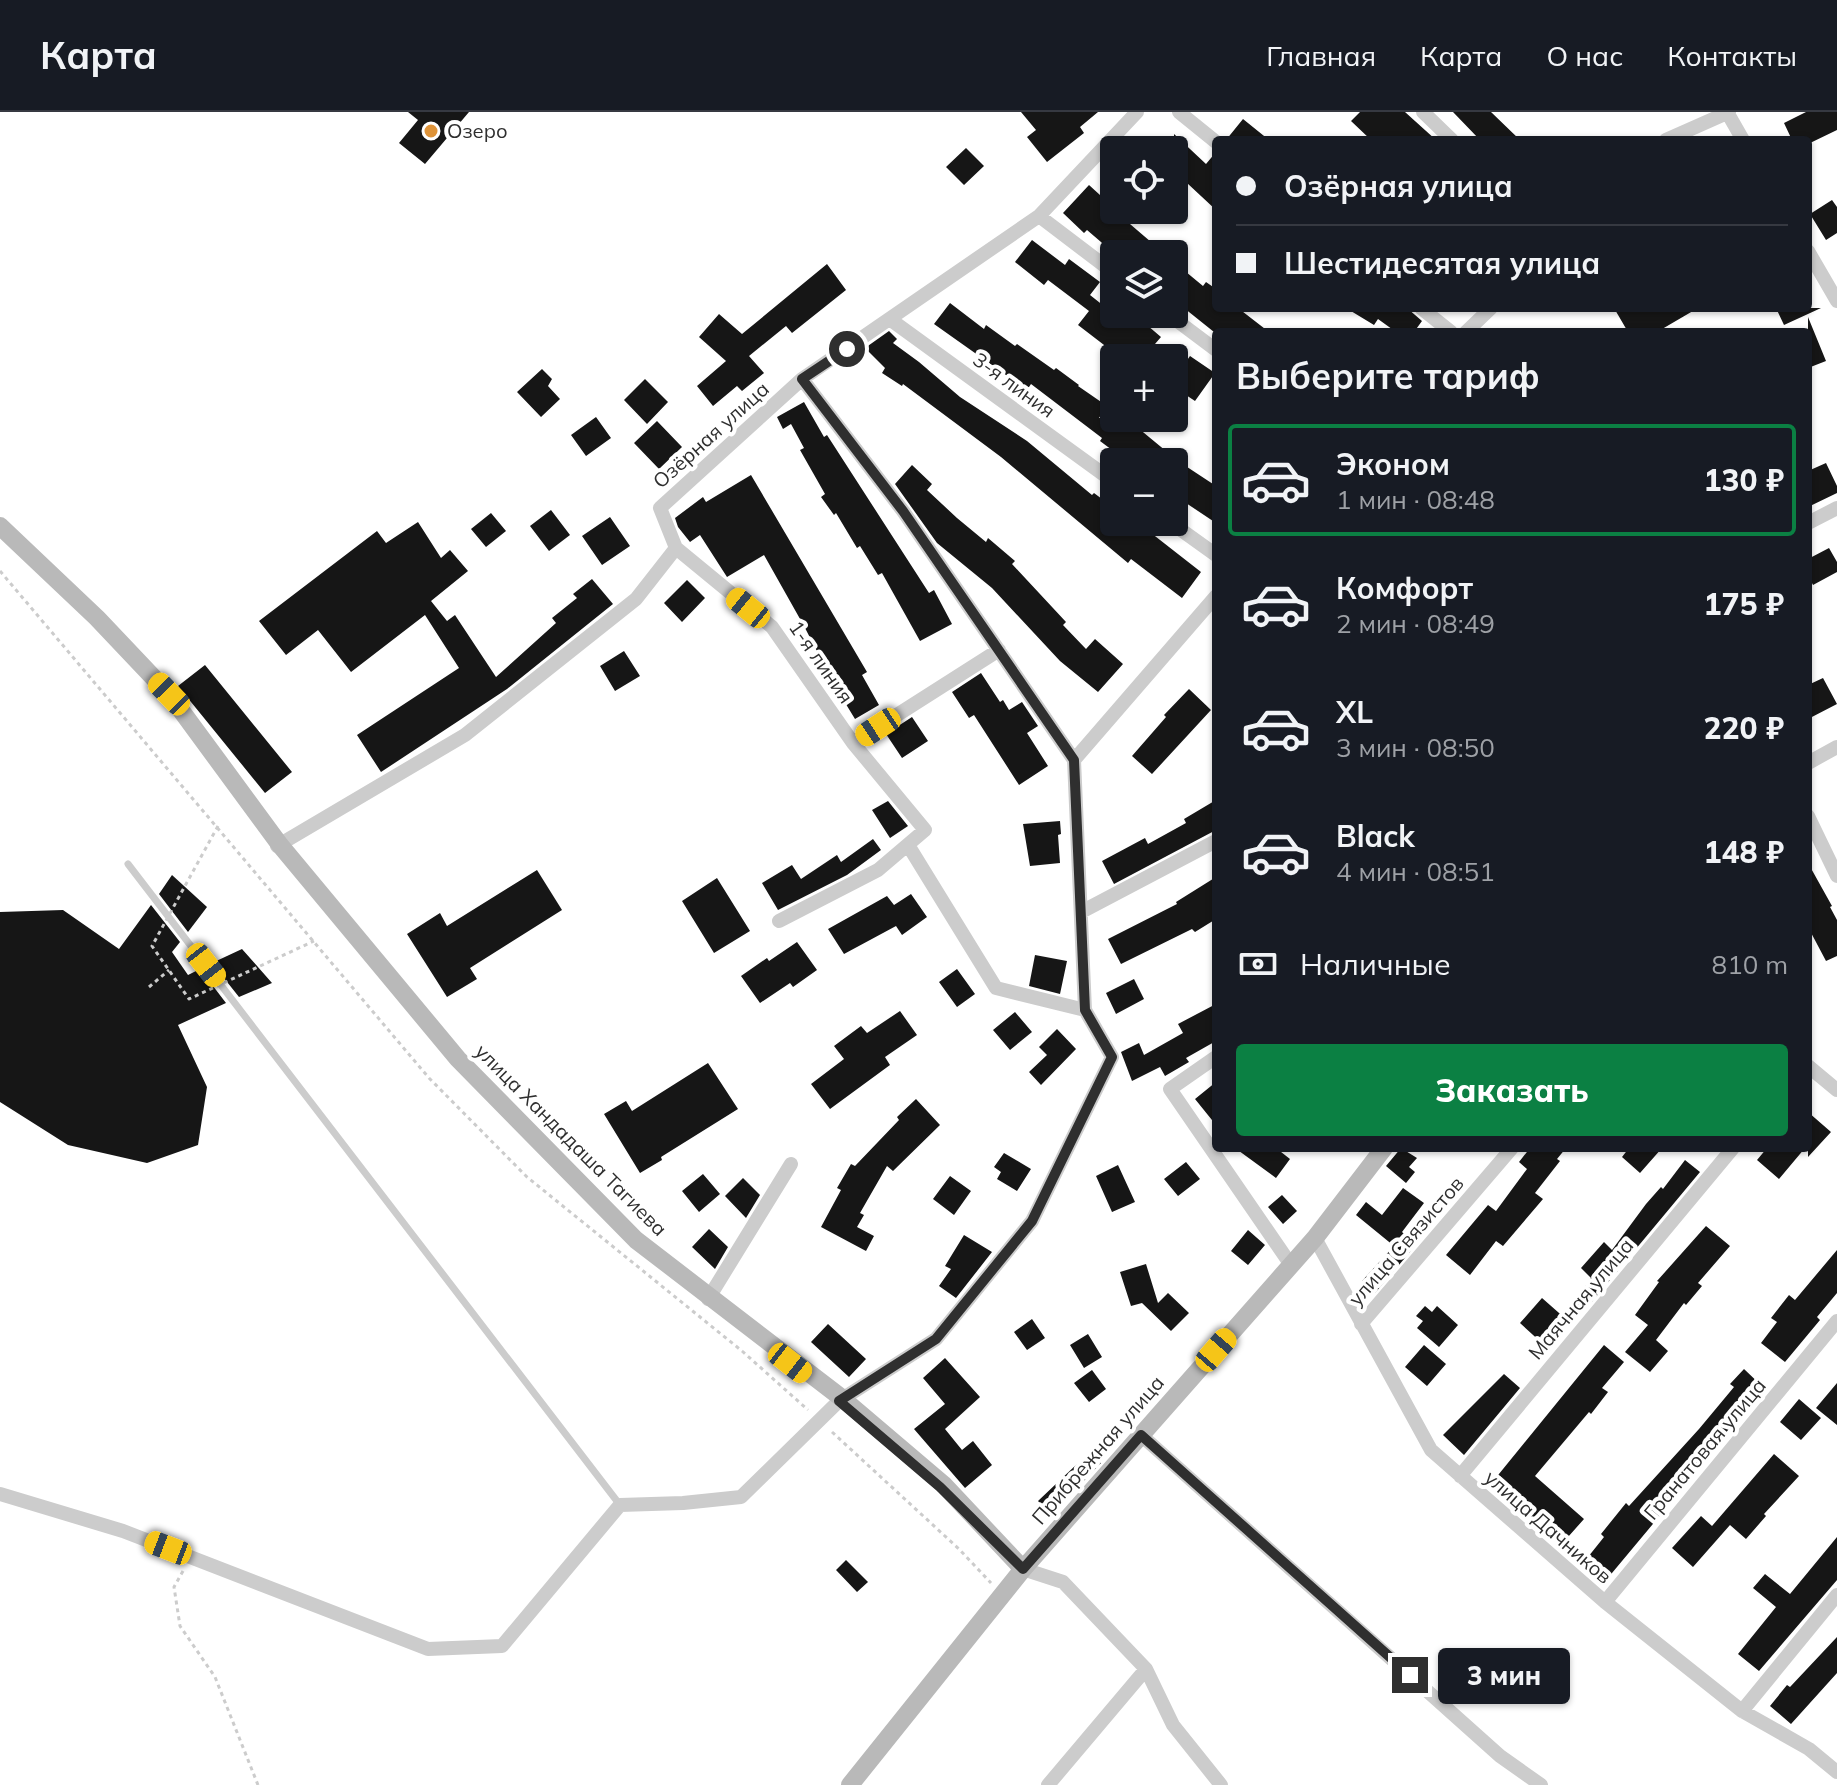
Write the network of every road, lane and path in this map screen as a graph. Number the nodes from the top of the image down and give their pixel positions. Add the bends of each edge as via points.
1 (1137, 112) edge
2 (1179, 112) edge
3 (1423, 112) edge
4 (1728, 112) edge
5 (1448, 136) edge
6 (1675, 136) edge
7 (1741, 136) edge
8 (1212, 139) edge
9 (1039, 216) junction
10 (1812, 258) edge
11 (1100, 262) edge
12 (1837, 301) edge
13 (1426, 312) edge
14 (1487, 312) edge
15 (891, 320) junction
16 (1187, 328) edge
17 (1446, 328) edge
18 (1470, 328) edge
19 (1212, 347) edge
20 (802, 379) junction
21 (1100, 472) edge
22 (1837, 508) edge
23 (1812, 521) edge
24 (0, 528) edge
25 (1188, 535) edge
26 (676, 548) junction
27 (1212, 552) edge
28 (1212, 601) edge
29 (999, 650) junction
30 (853, 743) junction
31 (1837, 747) edge
32 (1074, 760) junction
33 (1812, 761) edge
34 (1812, 824) edge
35 (218, 826) dead end
36 (1212, 843) edge
37 (279, 845) junction
38 (908, 845) junction
39 (128, 864) dead end
40 (1837, 876) edge
41 (1081, 912) junction
42 (779, 921) dead end
43 (314, 941) dead end
44 (169, 970) junction
45 (149, 987) dead end
46 (1085, 1010) junction
47 (1212, 1060) edge
48 (1812, 1069) edge
49 (1837, 1090) edge
50 (1212, 1150) edge
51 (1213, 1152) edge
52 (1381, 1152) edge
53 (1509, 1152) edge
54 (1730, 1152) edge
55 (791, 1164) dead end
56 (1315, 1238) junction
57 (1291, 1265) junction
58 (709, 1298) junction
59 (1837, 1321) edge
60 (1361, 1324) junction
61 (841, 1400) junction
62 (1141, 1435) junction
63 (1460, 1476) junction
64 (0, 1494) edge
65 (620, 1505) junction
66 (190, 1557) junction
67 (1023, 1569) junction
68 (1837, 1595) edge
69 (1605, 1602) junction
70 (1146, 1669) junction
71 (1742, 1711) junction
72 (1837, 1772) edge
73 (258, 1785) edge
74 (850, 1785) edge
75 (1048, 1785) edge
76 (1221, 1785) edge
77 (1541, 1785) edge

1 - 9 street, Озёрная улица
2 - 8 street
3 - 5 street
4 - 6 street
4 - 7 street
9 - 11 street
9 - 15 street, Озёрная улица
10 - 12 street
13 - 17 street
14 - 18 street
15 - 20 street, Озёрная улица
15 - 21 street, 3-я линия
16 - 19 street
20 - 26 street, Озёрная улица via 660,508
20 - 29 street via 903,511
22 - 23 street
24 - 37 street, улица Хандадаша Тагиева via 166,695
25 - 27 street
26 - 30 street, 1-я линия via 772,627
26 - 37 street via 636,599 465,735
28 - 32 street
29 - 30 street
29 - 32 street
30 - 38 street, 1-я линия via 925,830
31 - 33 street
32 - 41 street
34 - 40 street
35 - 44 path, bridge via 152,946
36 - 41 street
37 - 58 street, улица Хандадаша Тагиева via 453,1059 629,1238
38 - 42 street via 878,870
38 - 46 street via 996,988
39 - 65 lane
41 - 46 street
43 - 44 path, bridge via 189,999
44 - 45 path
46 - 61 street via 1112,1057 1032,1221 936,1339
47 - 50 street via 1170,1089
48 - 49 street
51 - 57 street
52 - 56 street, Прибрежная улица
53 - 60 street, улица Связистов
54 - 63 street, Маячная улица
55 - 58 street
56 - 57 street, Прибрежная улица
56 - 60 street, улица Дачников
57 - 62 street, Прибрежная улица
58 - 61 street, улица Хандадаша Тагиева
59 - 69 street, Гранатовая улица
60 - 63 street, улица Дачников via 1431,1450
61 - 65 street via 741,1497
61 - 67 street, улица Хандадаша Тагиева
62 - 67 street, Прибрежная улица
62 - 77 street via 1500,1756
63 - 69 street, улица Дачников
64 - 66 street
65 - 66 street via 502,1646 428,1649
66 - 73 path via 174,1587 180,1626 215,1677
67 - 70 street via 1063,1582
67 - 74 street, Прибрежная улица
68 - 71 street
69 - 71 street, улица Дачников
70 - 75 street
70 - 76 street via 1173,1725
71 - 72 street, улица Дачников via 1809,1749

